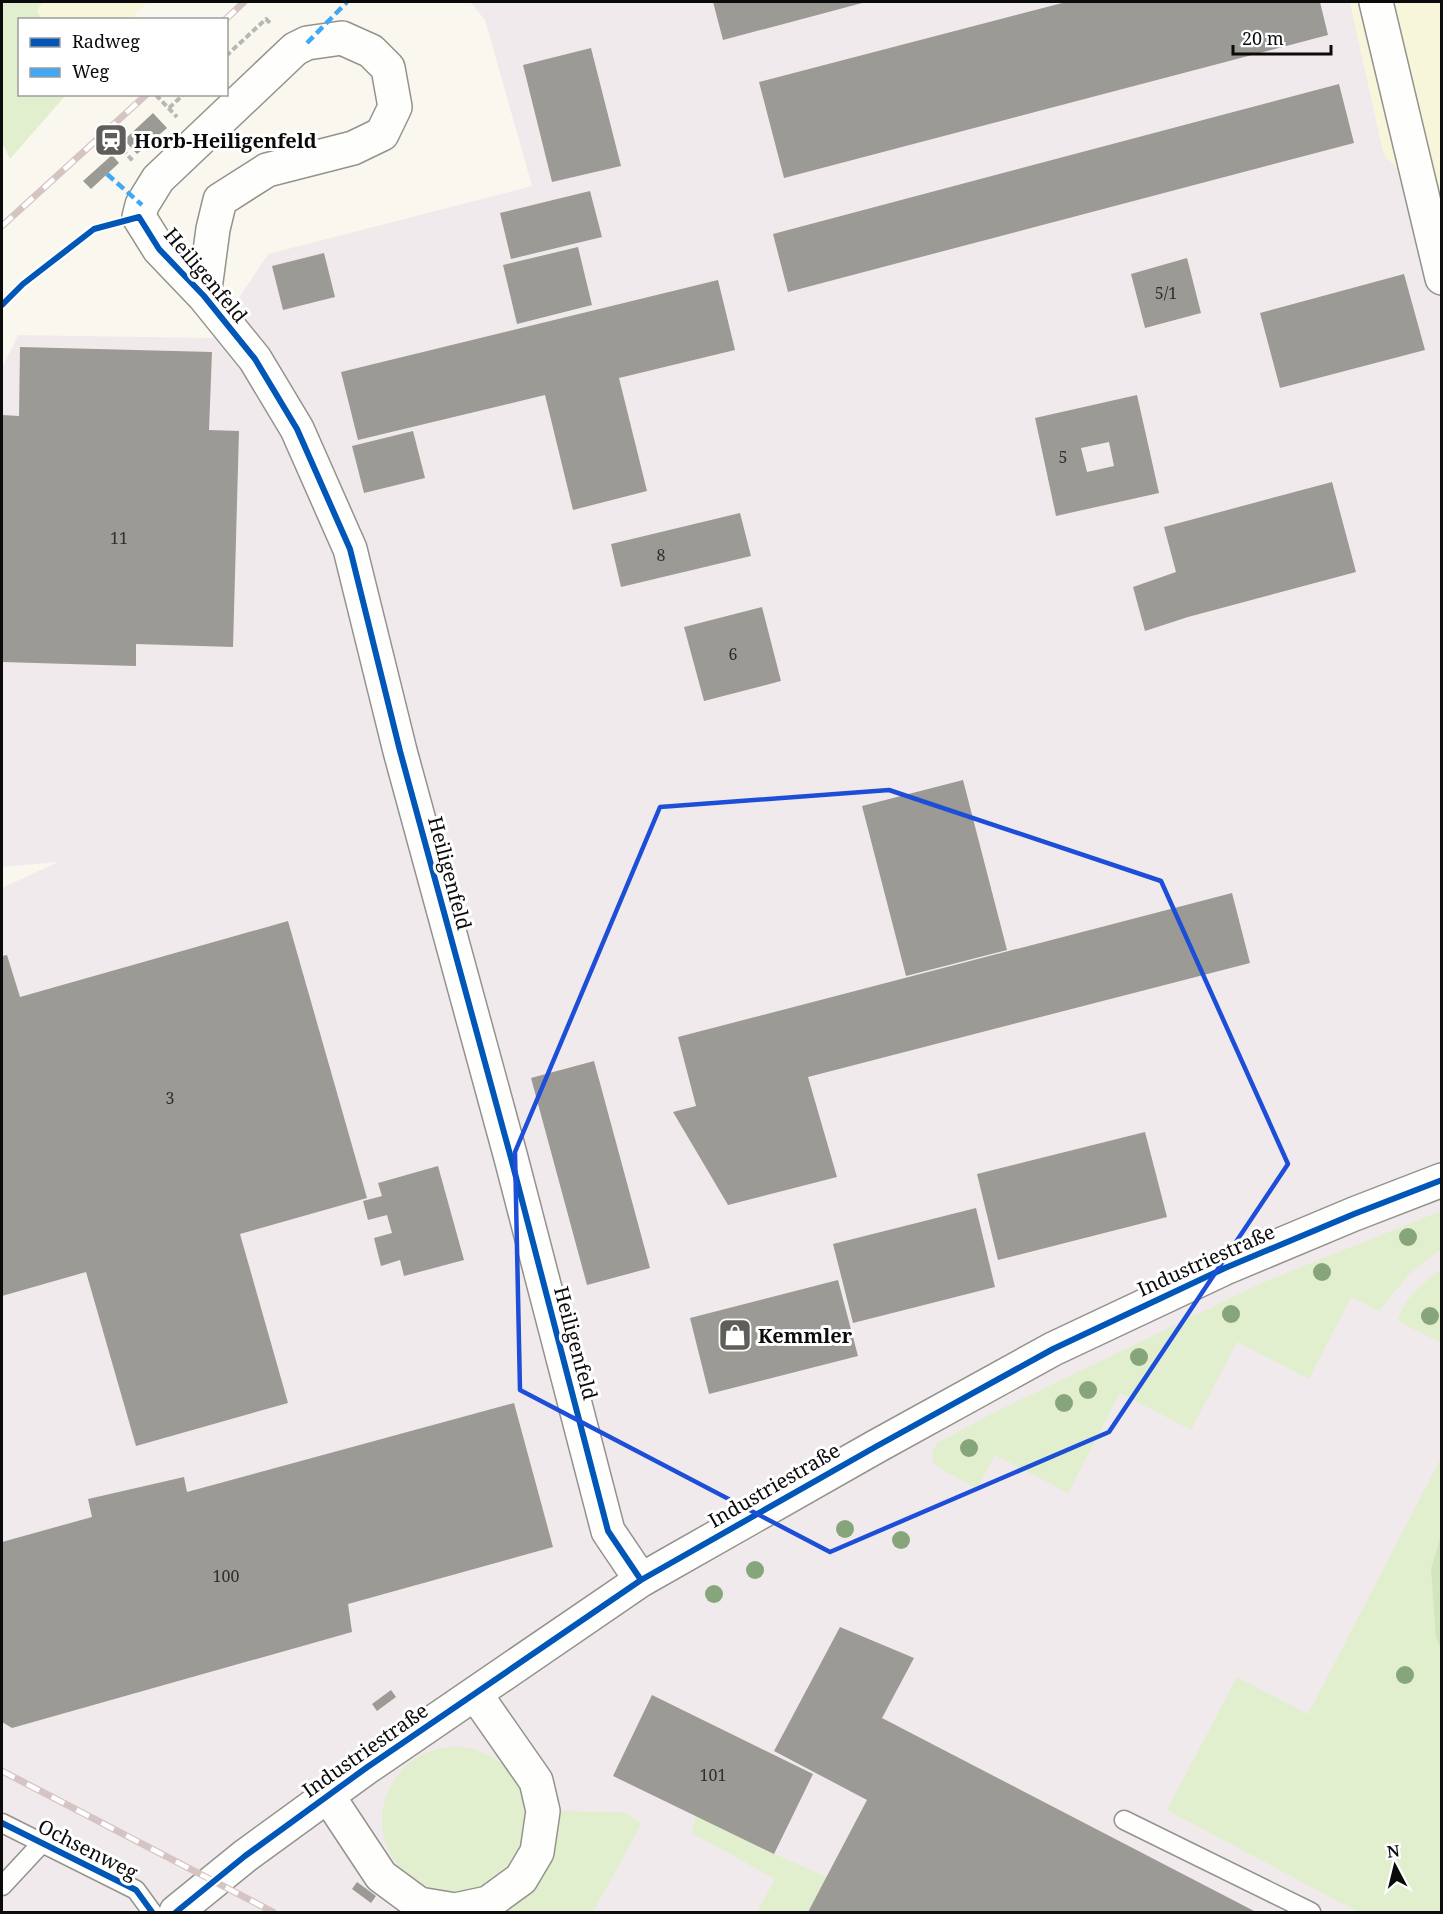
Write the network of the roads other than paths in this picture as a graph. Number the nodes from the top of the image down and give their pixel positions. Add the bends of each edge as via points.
1 (1376, 2) edge
2 (1442, 278) edge
3 (204, 296) junction
4 (1442, 1180) edge
5 (641, 1580) junction
6 (476, 1695) junction
7 (328, 1796) junction
8 (1124, 1820) dead end
9 (2, 1823) edge
10 (42, 1843) junction
11 (2, 1886) edge
12 (445, 1910) edge
13 (152, 1912) edge
14 (176, 1912) edge
15 (1311, 1912) edge

1 - 2 street
3 - 3 street, Heiligenfeld via 159,249 139,217 158,179 295,49 307,43 342,38 371,51 388,68 395,107 382,134 353,148 267,170 220,200
3 - 5 street, Heiligenfeld via 255,359 297,429 350,549 608,1531
4 - 5 street, Industriestraße via 1225,1268 1053,1349
5 - 6 street, Industriestraße
6 - 7 street, Industriestraße
6 - 12 street via 536,1781 543,1811 537,1852 521,1879 488,1903
7 - 12 street via 381,1876 419,1904
7 - 14 street, Industriestraße
8 - 15 lane
9 - 10 lane, Ochsenweg
10 - 11 lane
10 - 13 lane, Ochsenweg via 136,1890

